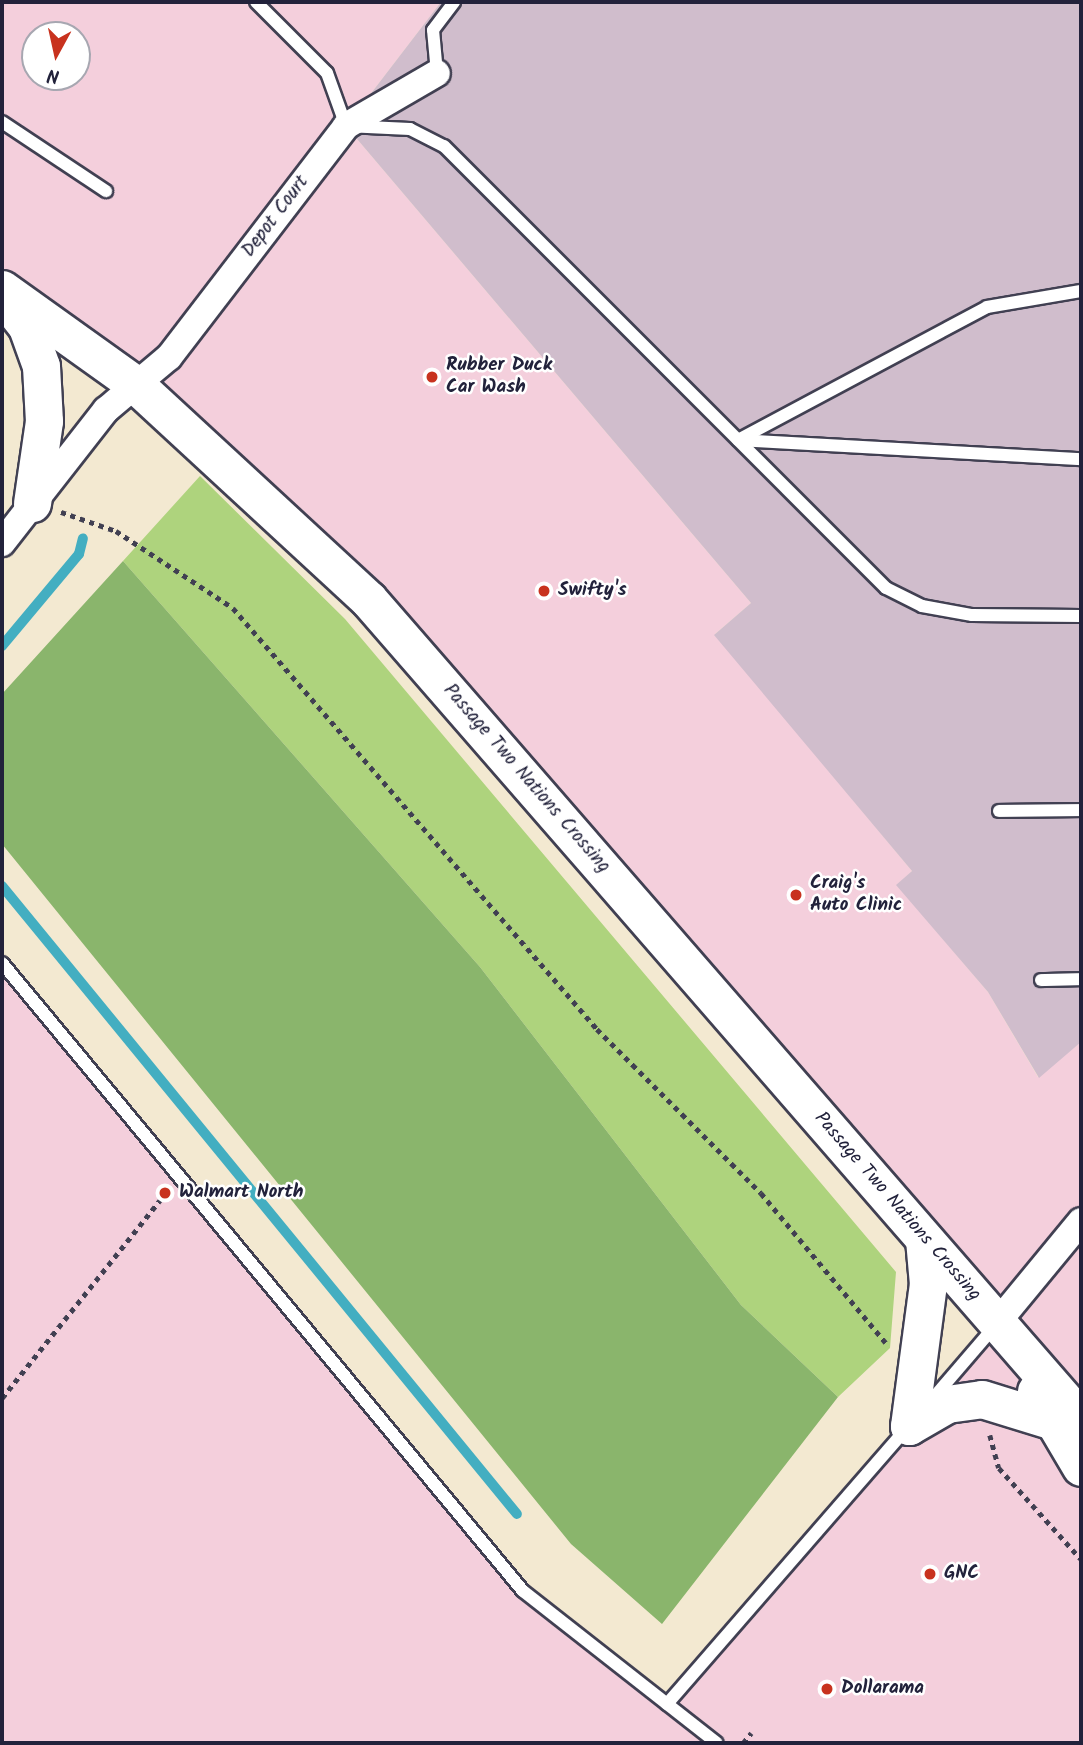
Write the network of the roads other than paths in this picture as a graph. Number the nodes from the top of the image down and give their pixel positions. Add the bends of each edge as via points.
1 (256, 2) edge
2 (454, 2) edge
3 (437, 73) joint
4 (2, 122) edge
5 (346, 126) junction
6 (106, 191) dead end
7 (2, 289) edge
8 (1081, 291) edge
9 (2, 295) edge
10 (136, 385) junction
11 (738, 440) junction
12 (1081, 459) edge
13 (32, 503) junction
14 (2, 543) edge
15 (1081, 616) edge
16 (1081, 810) edge
17 (999, 811) dead end
18 (2, 963) edge
19 (1081, 979) edge
20 (1041, 980) dead end
21 (1081, 1221) edge
22 (924, 1239) junction
23 (997, 1324) junction
24 (1067, 1420) edge
25 (909, 1426) junction
26 (1081, 1467) edge
27 (667, 1704) junction
28 (717, 1743) edge

1 - 5 lane via 327,73
2 - 3 lane via 433,30
3 - 5 street, Depot Court
4 - 6 lane
5 - 10 street, Depot Court via 169,356
5 - 11 lane via 410,129 444,146
7 - 10 main road, Passage Two Nations Crossing
8 - 11 lane via 987,307
9 - 13 main road via 27,327 41,366 44,421
10 - 13 street, Depot Court via 106,410
10 - 22 main road, Passage Two Nations Crossing via 368,599
11 - 12 lane
11 - 15 lane via 886,588 922,606 972,615
13 - 14 street, Depot Court
16 - 17 lane
18 - 27 lane via 523,1591
19 - 20 lane
21 - 23 street
22 - 23 main road, Passage Two Nations Crossing
22 - 25 main road via 928,1284
23 - 24 main road, Passage Two Nations Crossing
23 - 25 lane
24 - 25 main road via 982,1399 947,1404
24 - 26 main road, Passage Two Nations Crossing
25 - 27 lane
27 - 28 lane

